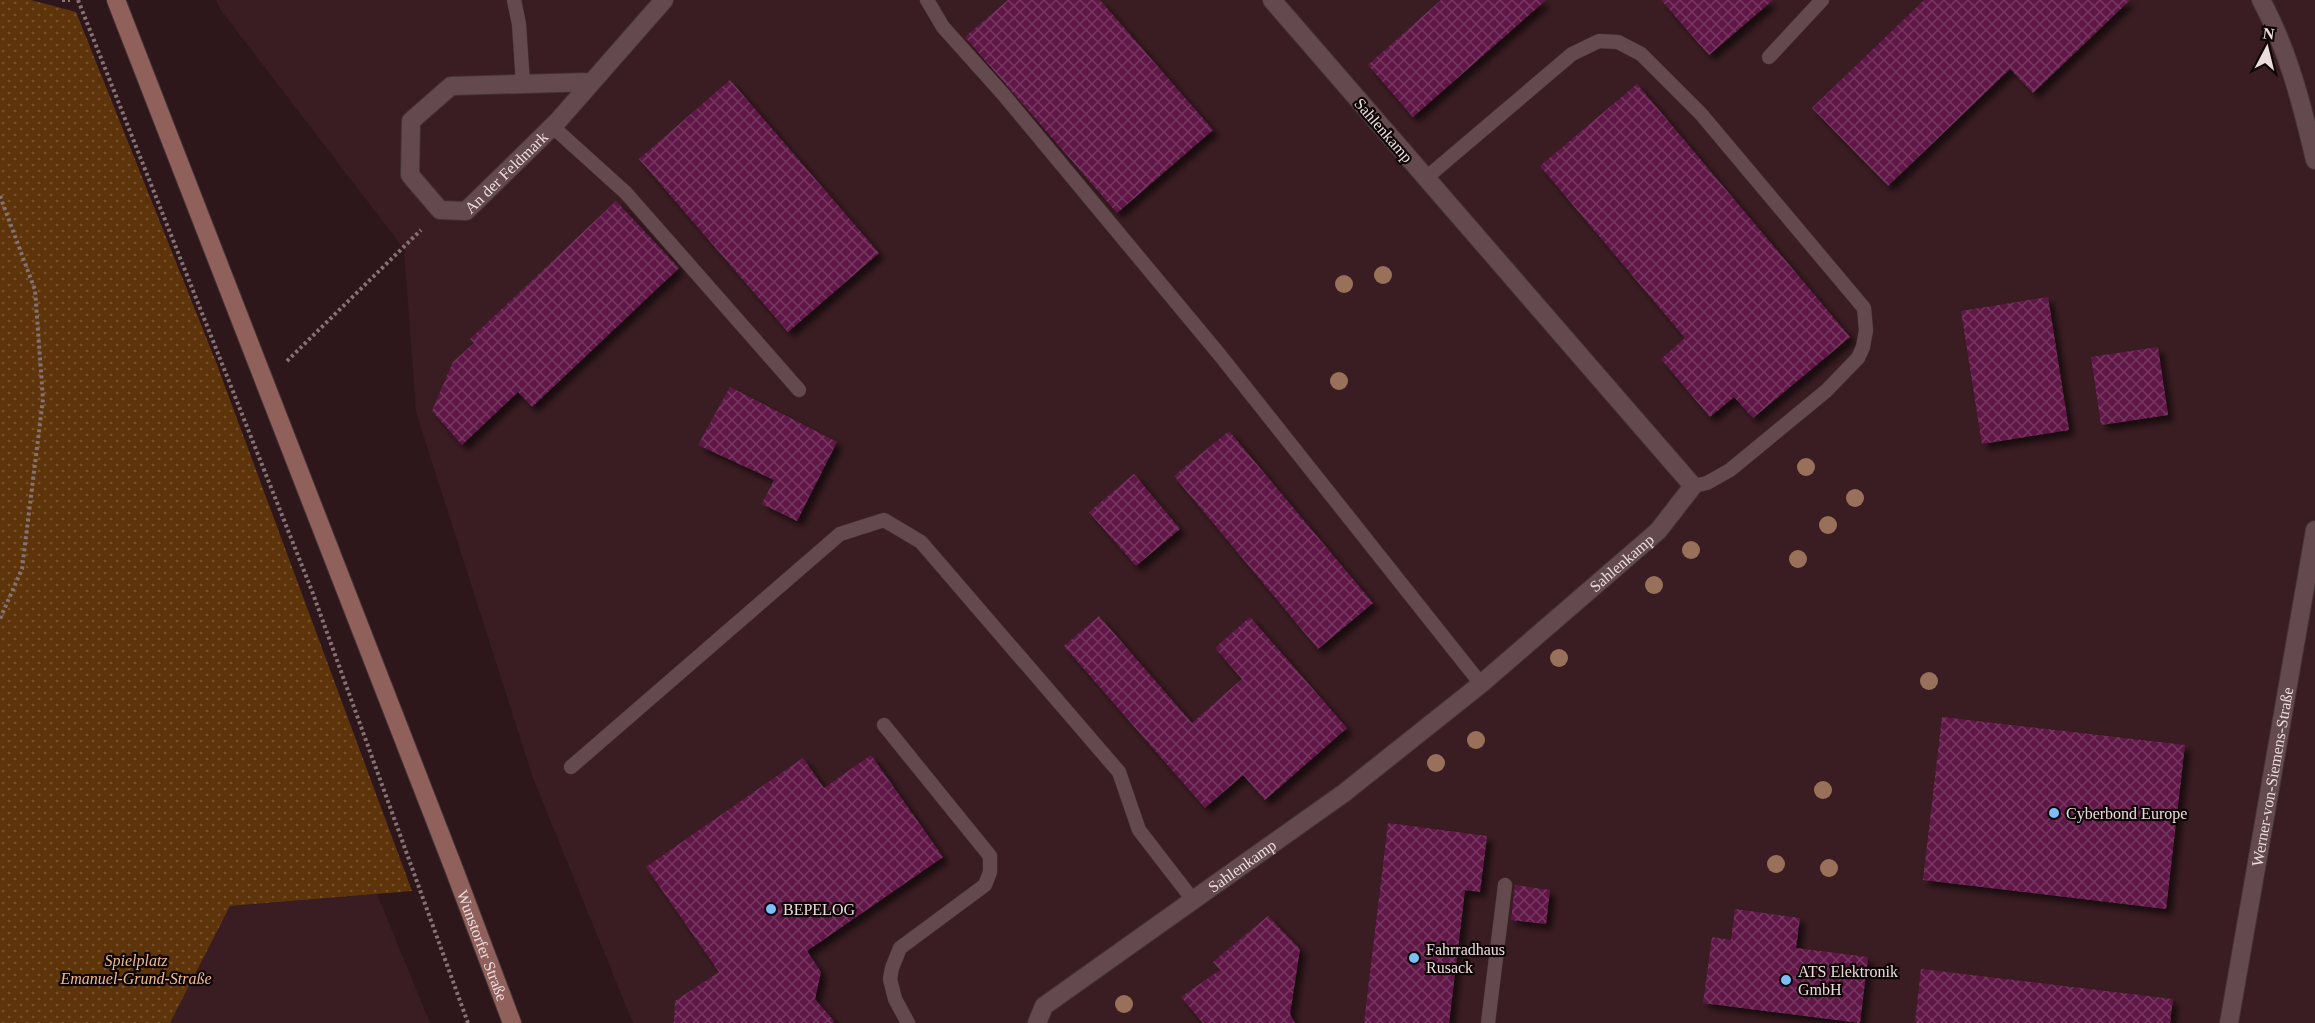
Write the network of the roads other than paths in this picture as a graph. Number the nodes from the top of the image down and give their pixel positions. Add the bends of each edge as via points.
1 (116, 0) edge
2 (514, 0) edge
3 (664, 0) edge
4 (927, 0) edge
5 (1272, 0) edge
6 (1822, 0) edge
7 (2261, 0) edge
8 (1769, 57) dead end
9 (591, 82) junction
10 (523, 84) junction
11 (553, 127) junction
12 (2315, 160) edge
13 (1426, 178) junction
14 (799, 390) dead end
15 (1693, 486) junction
16 (2315, 530) edge
17 (1481, 684) junction
18 (884, 725) dead end
19 (571, 767) dead end
20 (1505, 885) dead end
21 (1193, 900) junction
22 (512, 1023) edge
23 (908, 1023) edge
24 (1037, 1023) edge
25 (1488, 1023) edge
26 (2229, 1023) edge

1 - 22 main road, Wunstorfer Straße
2 - 10 lane
3 - 9 street, An der Feldmark
4 - 17 lane via 944,27 1220,354
5 - 13 street, Sahlenkamp
6 - 8 lane
7 - 12 street via 2300,97
9 - 10 street, An der Feldmark
9 - 11 street, An der Feldmark
10 - 11 street, An der Feldmark via 451,86 411,121 410,175 440,210 466,211
11 - 14 lane via 626,193
13 - 15 street, Sahlenkamp
13 - 15 lane via 1572,54 1599,41 1618,42 1641,54 1701,114 1864,308 1866,330 1858,358 1826,391 1730,470
15 - 17 street, Sahlenkamp via 1658,531
16 - 26 street, Werner-von-Siemens-Straße
17 - 21 street, Sahlenkamp via 1344,793
18 - 23 lane via 990,856 985,885 900,948 890,980
19 - 21 lane via 840,534 885,520 921,542 1119,772 1139,830
20 - 25 lane
21 - 24 street, Sahlenkamp via 1044,1006

